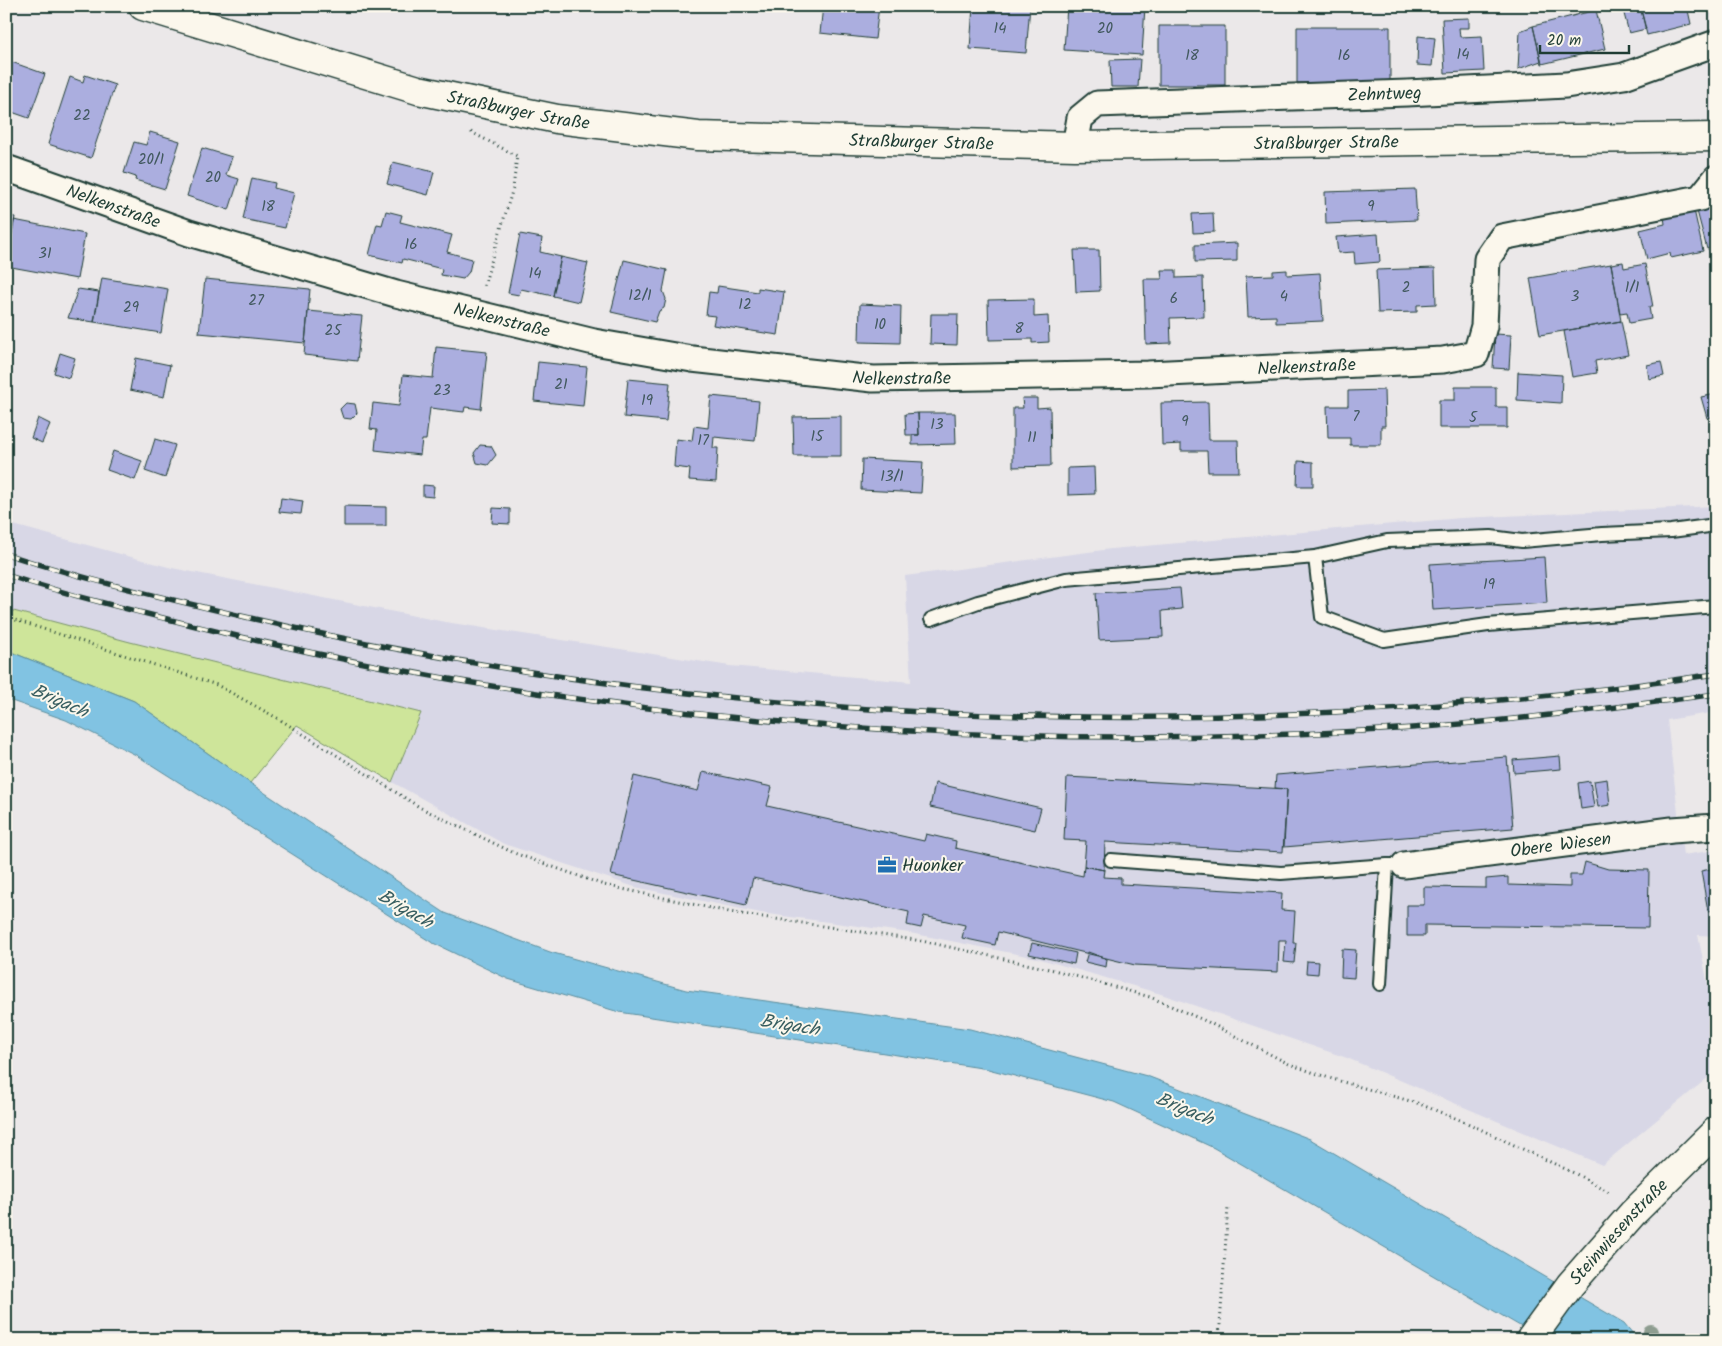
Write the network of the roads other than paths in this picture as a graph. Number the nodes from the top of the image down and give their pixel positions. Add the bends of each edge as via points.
1 (143, 6) edge
2 (1716, 43) edge
3 (1716, 137) edge
4 (1075, 146) junction
5 (6, 168) edge
6 (1716, 178) edge
7 (1716, 525) edge
8 (1315, 557) junction
9 (1716, 606) edge
10 (931, 619) dead end
11 (1716, 827) edge
12 (1112, 860) dead end
13 (1395, 865) junction
14 (1380, 984) dead end
15 (1716, 1131) edge
16 (1530, 1340) edge

1 - 4 main road, Straßburger Straße via 418,90 557,119 698,136
2 - 4 street, Zehntweg via 1624,76 1566,85 1097,104 1080,118
3 - 4 main road, Straßburger Straße
5 - 6 street, Nelkenstraße via 189,233 396,294 594,342 692,358 873,379 1158,374 1434,360 1476,354 1484,326 1487,259 1502,238 1700,198
7 - 8 lane via 1671,531 1522,540 1387,541
8 - 9 lane via 1322,617 1384,640 1488,625
8 - 10 lane via 1066,579 978,602
11 - 13 street, Obere Wiesen
12 - 13 lane via 1281,873
13 - 14 lane
15 - 16 main road, Steinwiesenstraße via 1633,1213 1570,1285

